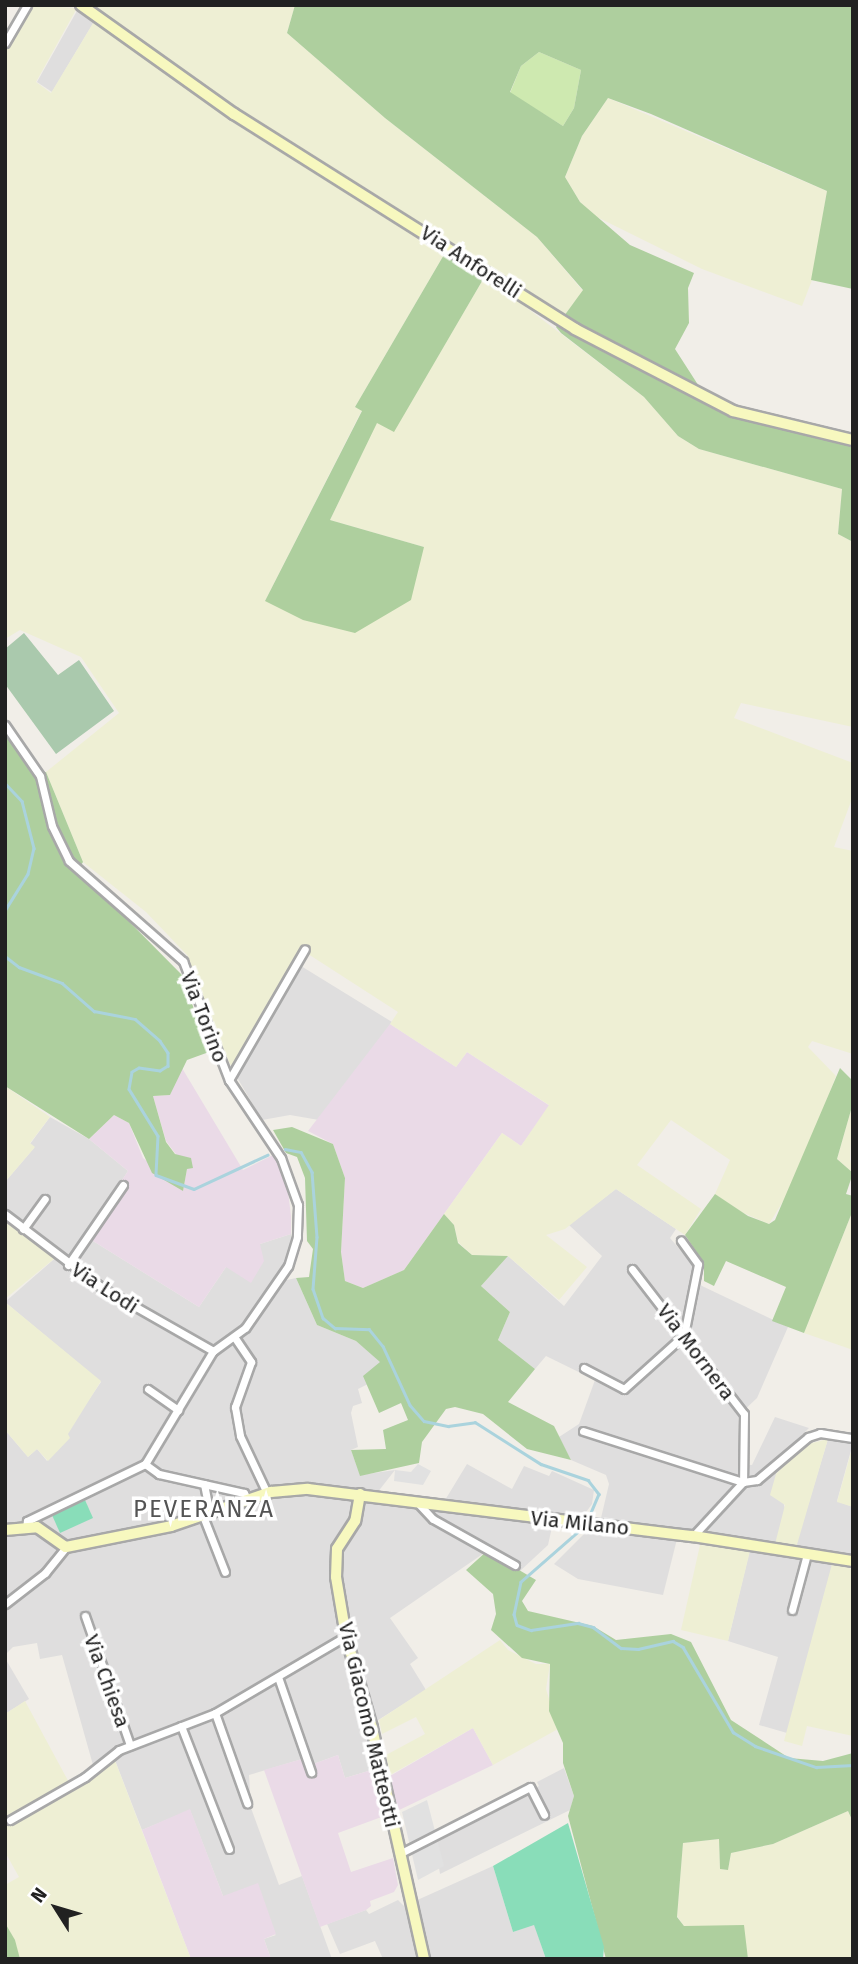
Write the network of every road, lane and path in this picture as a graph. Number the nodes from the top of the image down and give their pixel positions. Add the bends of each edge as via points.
1 (27, 5) edge
2 (80, 5) edge
3 (5, 43) edge
4 (853, 440) edge
5 (5, 725) edge
6 (305, 949) dead end
7 (229, 1080) junction
8 (123, 1185) dead end
9 (45, 1199) dead end
10 (5, 1214) edge
11 (23, 1229) junction
12 (681, 1241) dead end
13 (68, 1265) junction
14 (632, 1269) dead end
15 (684, 1335) junction
16 (235, 1338) junction
17 (213, 1351) junction
18 (584, 1368) dead end
19 (148, 1389) dead end
20 (178, 1410) junction
21 (583, 1431) dead end
22 (853, 1438) edge
23 (145, 1464) junction
24 (743, 1482) junction
25 (204, 1484) junction
26 (267, 1493) junction
27 (360, 1494) junction
28 (414, 1499) junction
29 (248, 1500) junction
30 (206, 1515) junction
31 (26, 1527) junction
32 (5, 1530) edge
33 (693, 1536) junction
34 (66, 1547) junction
35 (807, 1554) junction
36 (853, 1562) edge
37 (515, 1565) dead end
38 (225, 1572) dead end
39 (5, 1604) edge
40 (792, 1610) dead end
41 (85, 1616) dead end
42 (346, 1636) junction
43 (278, 1677) junction
44 (215, 1713) junction
45 (181, 1726) junction
46 (130, 1745) junction
47 (311, 1772) dead end
48 (247, 1803) dead end
49 (544, 1815) dead end
50 (10, 1820) dead end
51 (229, 1849) dead end
52 (399, 1854) junction
53 (424, 1959) edge

1 - 3 street
2 - 4 street, Via Anforelli via 234,114 575,329 733,411
5 - 7 street, Via Torino via 40,776 52,826 69,861 183,961
6 - 7 street
7 - 16 street, Via Torino via 281,1158 298,1205 288,1266
8 - 13 street
9 - 11 street
10 - 11 street, Via Lodi
11 - 13 street, Via Lodi
12 - 15 street via 698,1264
13 - 17 street, Via Lodi
14 - 15 street, Via Mornera
15 - 18 street via 624,1389
15 - 24 street, Via Mornera via 744,1414
16 - 17 street
16 - 26 street via 251,1362 235,1406 240,1436
17 - 20 street
19 - 20 street
20 - 23 street
21 - 24 street
22 - 24 street via 820,1433 808,1437 757,1480
23 - 25 street via 159,1474
23 - 31 street via 38,1515
24 - 33 street
25 - 29 street via 244,1493
25 - 30 street
26 - 27 street, Via Milano via 308,1489
26 - 29 street, Via Milano
27 - 28 street, Via Milano
27 - 42 street, Via Giacomo Matteotti via 355,1521 341,1539 335,1562
28 - 33 street, Via Milano
28 - 37 street via 433,1519
29 - 30 street, Via Milano
30 - 34 street, Via Milano
30 - 38 street
31 - 32 street
31 - 34 street via 37,1527
33 - 35 street, Via Milano
34 - 39 street via 45,1573
35 - 36 street, Via Milano
35 - 40 street
41 - 46 street, Via Chiesa
42 - 43 street
42 - 52 street, Via Giacomo Matteotti via 372,1728
43 - 44 street
43 - 47 street
44 - 45 street
44 - 48 street
45 - 46 street
45 - 51 street
46 - 50 street
49 - 52 street via 530,1787
52 - 53 street, Via Giacomo Matteotti

